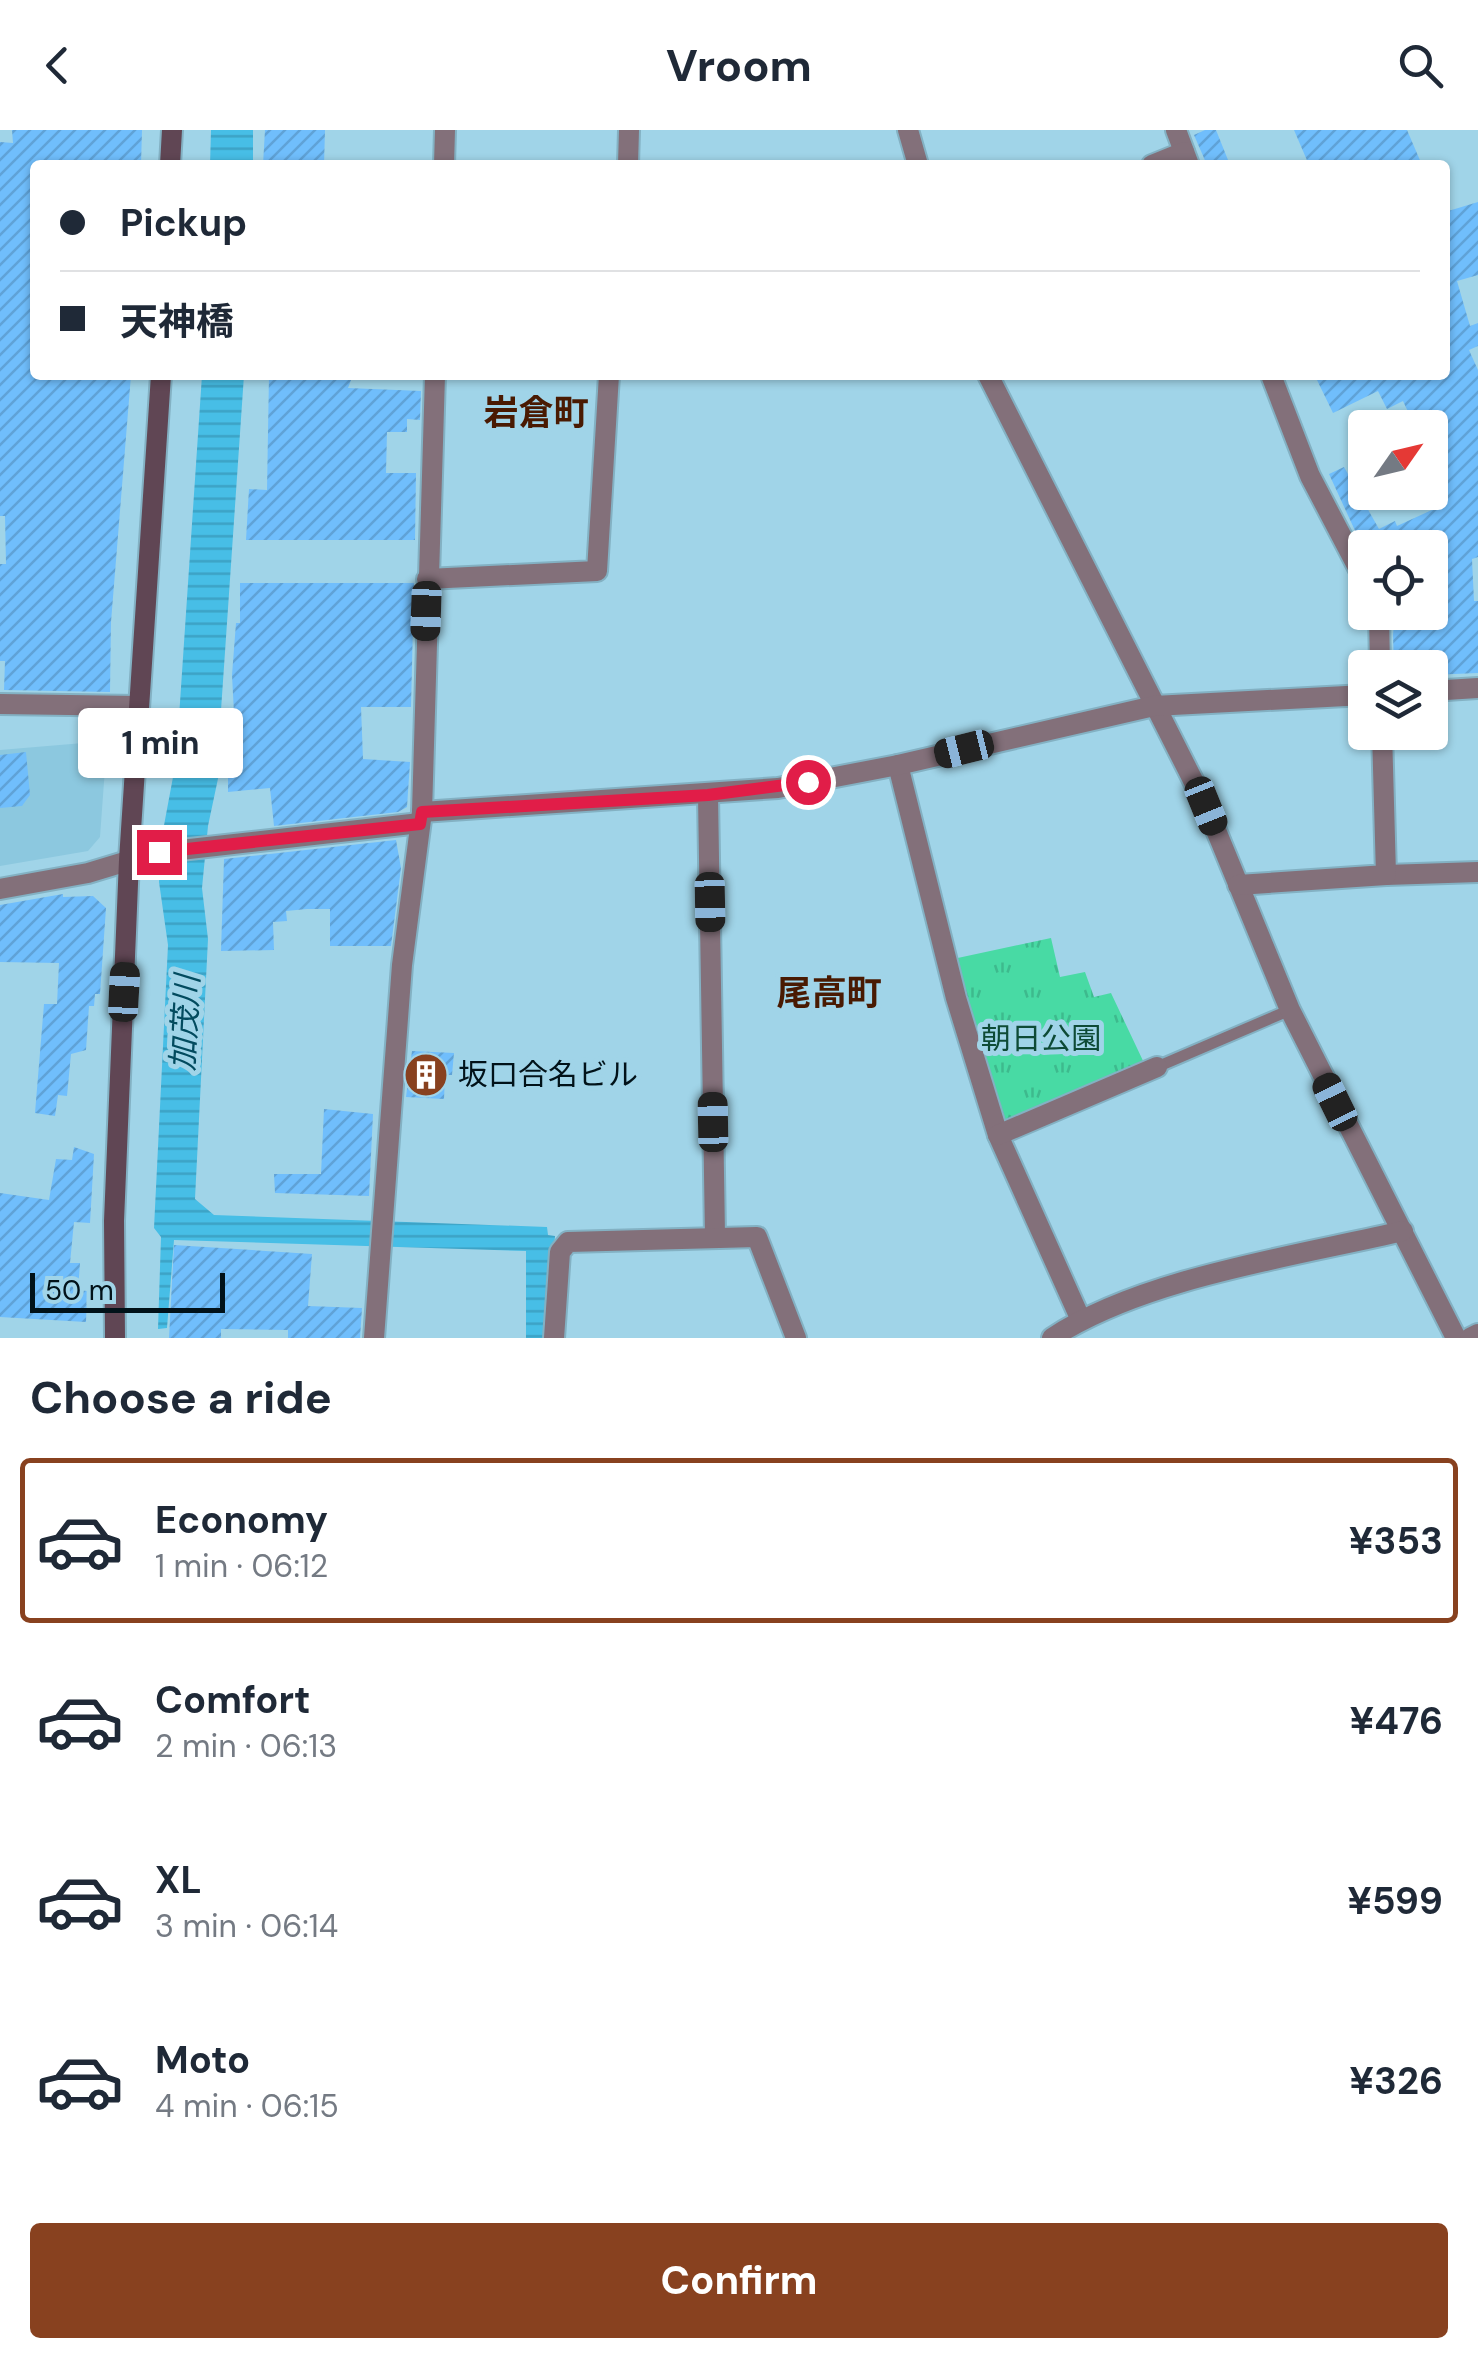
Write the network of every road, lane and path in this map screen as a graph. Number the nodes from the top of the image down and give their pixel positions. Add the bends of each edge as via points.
1 (172, 130) edge
2 (445, 130) edge
3 (629, 130) edge
4 (908, 130) edge
5 (1176, 130) edge
6 (1187, 158) edge
7 (170, 160) edge
8 (444, 160) edge
9 (628, 160) edge
10 (917, 160) edge
11 (161, 380) edge
12 (435, 380) edge
13 (609, 380) edge
14 (991, 380) edge
15 (1272, 380) edge
16 (1348, 549) edge
17 (427, 579) junction
18 (1478, 688) edge
19 (1448, 690) edge
20 (1348, 696) edge
21 (0, 704) edge
22 (138, 706) junction
23 (1154, 706) junction
24 (1383, 750) edge
25 (898, 765) junction
26 (708, 795) junction
27 (421, 818) junction
28 (129, 860) junction
29 (1478, 872) edge
30 (1386, 875) junction
31 (1238, 885) junction
32 (0, 889) edge
33 (1290, 1010) junction
34 (1158, 1067) joint
35 (998, 1135) junction
36 (1403, 1231) junction
37 (715, 1236) junction
38 (1080, 1318) junction
39 (1478, 1334) edge
40 (115, 1338) edge
41 (374, 1338) edge
42 (554, 1338) edge
43 (796, 1338) edge
44 (1054, 1338) edge
45 (1456, 1338) edge
46 (1470, 1338) edge

1 - 7 street
2 - 8 street
3 - 9 street
4 - 10 street
5 - 6 street
11 - 22 street
12 - 17 street
13 - 17 street via 597,571
14 - 23 street
15 - 16 street
17 - 27 street
18 - 19 street
20 - 23 street
21 - 22 street
22 - 28 street
23 - 25 street
23 - 31 street
24 - 30 street
25 - 26 street
25 - 35 street
26 - 27 street
26 - 37 street
27 - 28 street
27 - 41 street via 402,965
28 - 32 street
28 - 40 street
29 - 30 street
30 - 31 street
31 - 33 street
33 - 34 lane
33 - 36 street
34 - 35 street
35 - 38 street
36 - 38 street via 1234,1271
36 - 45 street
37 - 42 street via 568,1242 560,1252
37 - 43 street via 757,1237
38 - 44 street
39 - 46 street

